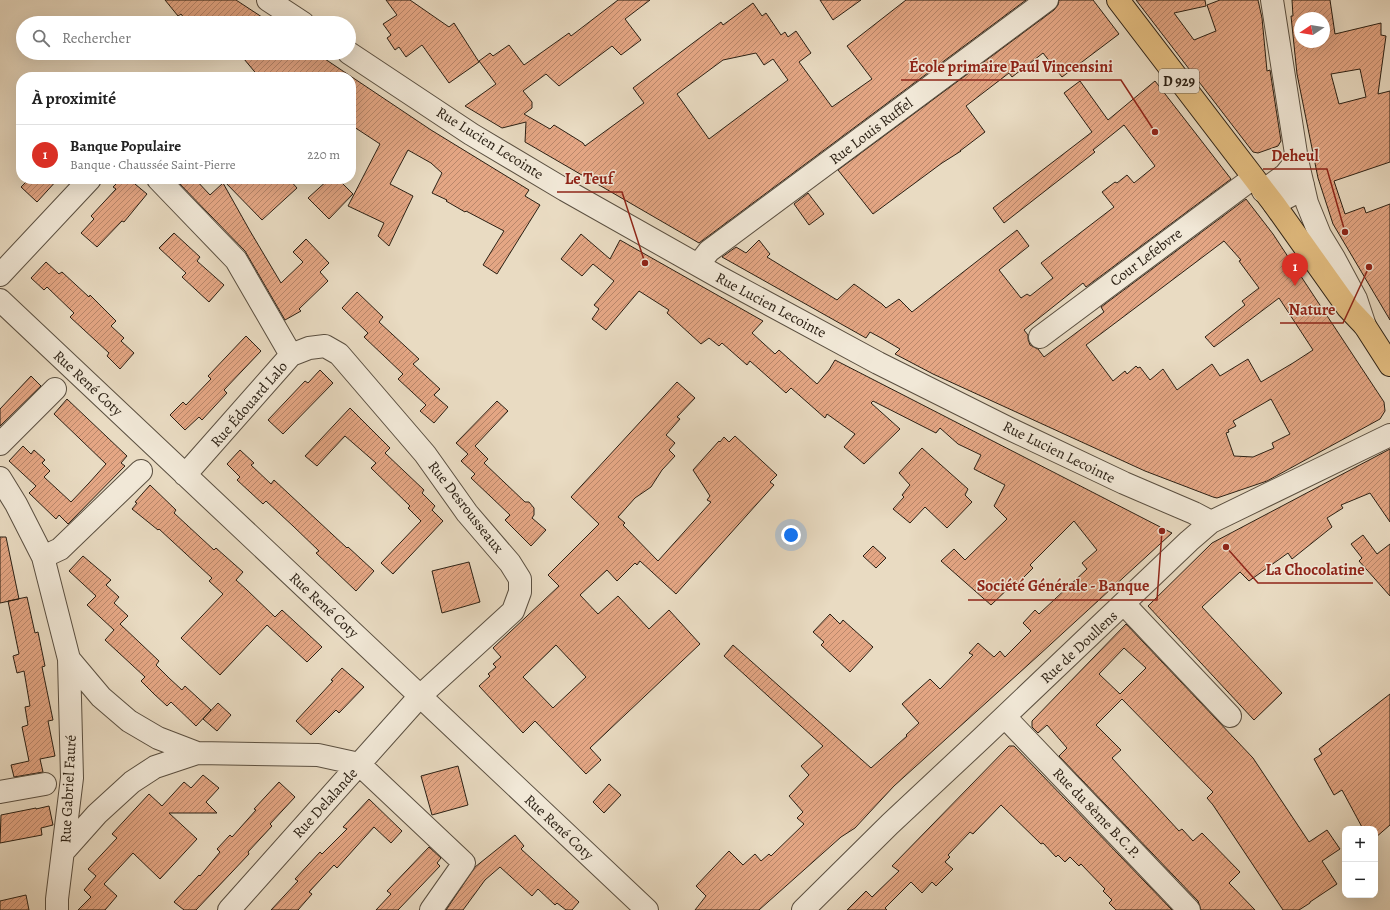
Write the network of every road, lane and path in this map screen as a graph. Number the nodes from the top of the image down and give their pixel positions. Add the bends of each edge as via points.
1 (268, 0) edge
2 (1047, 0) edge
3 (1118, 0) edge
4 (1272, 0) edge
5 (292, 16) edge
6 (356, 58) edge
7 (1297, 160) junction
8 (85, 184) edge
9 (163, 184) edge
10 (1303, 185) junction
11 (1263, 191) junction
12 (698, 265) junction
13 (0, 275) edge
14 (0, 300) edge
15 (1365, 326) junction
16 (1040, 337) dead end
17 (291, 355) junction
18 (1390, 365) edge
19 (55, 389) dead end
20 (1390, 435) edge
21 (0, 444) edge
22 (141, 471) dead end
23 (185, 475) junction
24 (0, 478) edge
25 (1211, 522) junction
26 (43, 556) junction
27 (1124, 604) junction
28 (69, 659) junction
29 (420, 696) junction
30 (1230, 716) dead end
31 (1004, 717) junction
32 (197, 753) junction
33 (359, 764) junction
34 (45, 784) dead end
35 (0, 792) edge
36 (64, 851) junction
37 (57, 910) edge
38 (229, 910) edge
39 (431, 910) edge
40 (647, 910) edge
41 (803, 910) edge
42 (1190, 910) edge

1 - 5 street
2 - 12 street, Rue Louis Ruffel via 709,251
3 - 11 main road, D 929
4 - 7 street
6 - 12 street, Rue Lucien Lecointe via 471,134
7 - 10 street, D 929
7 - 11 street via 1285,175
8 - 13 street
9 - 17 street, Rue Édouard Lalo via 236,260
10 - 11 street via 1291,195
10 - 15 street, D 929 via 1307,203 1320,235 1356,299
11 - 15 main road, D 929 via 1348,308
11 - 16 street, Cour Lefebvre
12 - 25 street, Rue Lucien Lecointe via 878,363 1124,483
14 - 23 street, Rue René Coty
15 - 18 main road, D 929
17 - 23 street, Rue Édouard Lalo
17 - 29 street, Rue Desrousseaux via 308,348 325,346 339,354 425,454 467,513 520,578 520,592 513,612
19 - 21 street
20 - 25 street, Rue de Doullens
22 - 26 street via 60,549
23 - 29 street, Rue René Coty
24 - 26 street, Rue Gabriel Fauré
25 - 27 street, Rue de Doullens
26 - 28 street, Rue Gabriel Fauré
27 - 30 street
27 - 31 street, Rue de Doullens
28 - 32 street, Rue Gabriel Fauré via 101,697 129,721 158,738
28 - 36 street, Rue Gabriel Fauré via 72,778
29 - 33 street, Rue Delalande
29 - 40 street, Rue René Coty
31 - 41 street, Rue de Doullens
31 - 42 street, Rue du 8ème B.C.P.
32 - 33 street, Rue Gabriel Fauré via 318,755
32 - 36 street, Rue Gabriel Fauré via 155,767 132,782 97,814
33 - 38 street, Rue Delalande
33 - 39 street via 464,863
34 - 35 street
36 - 37 street

